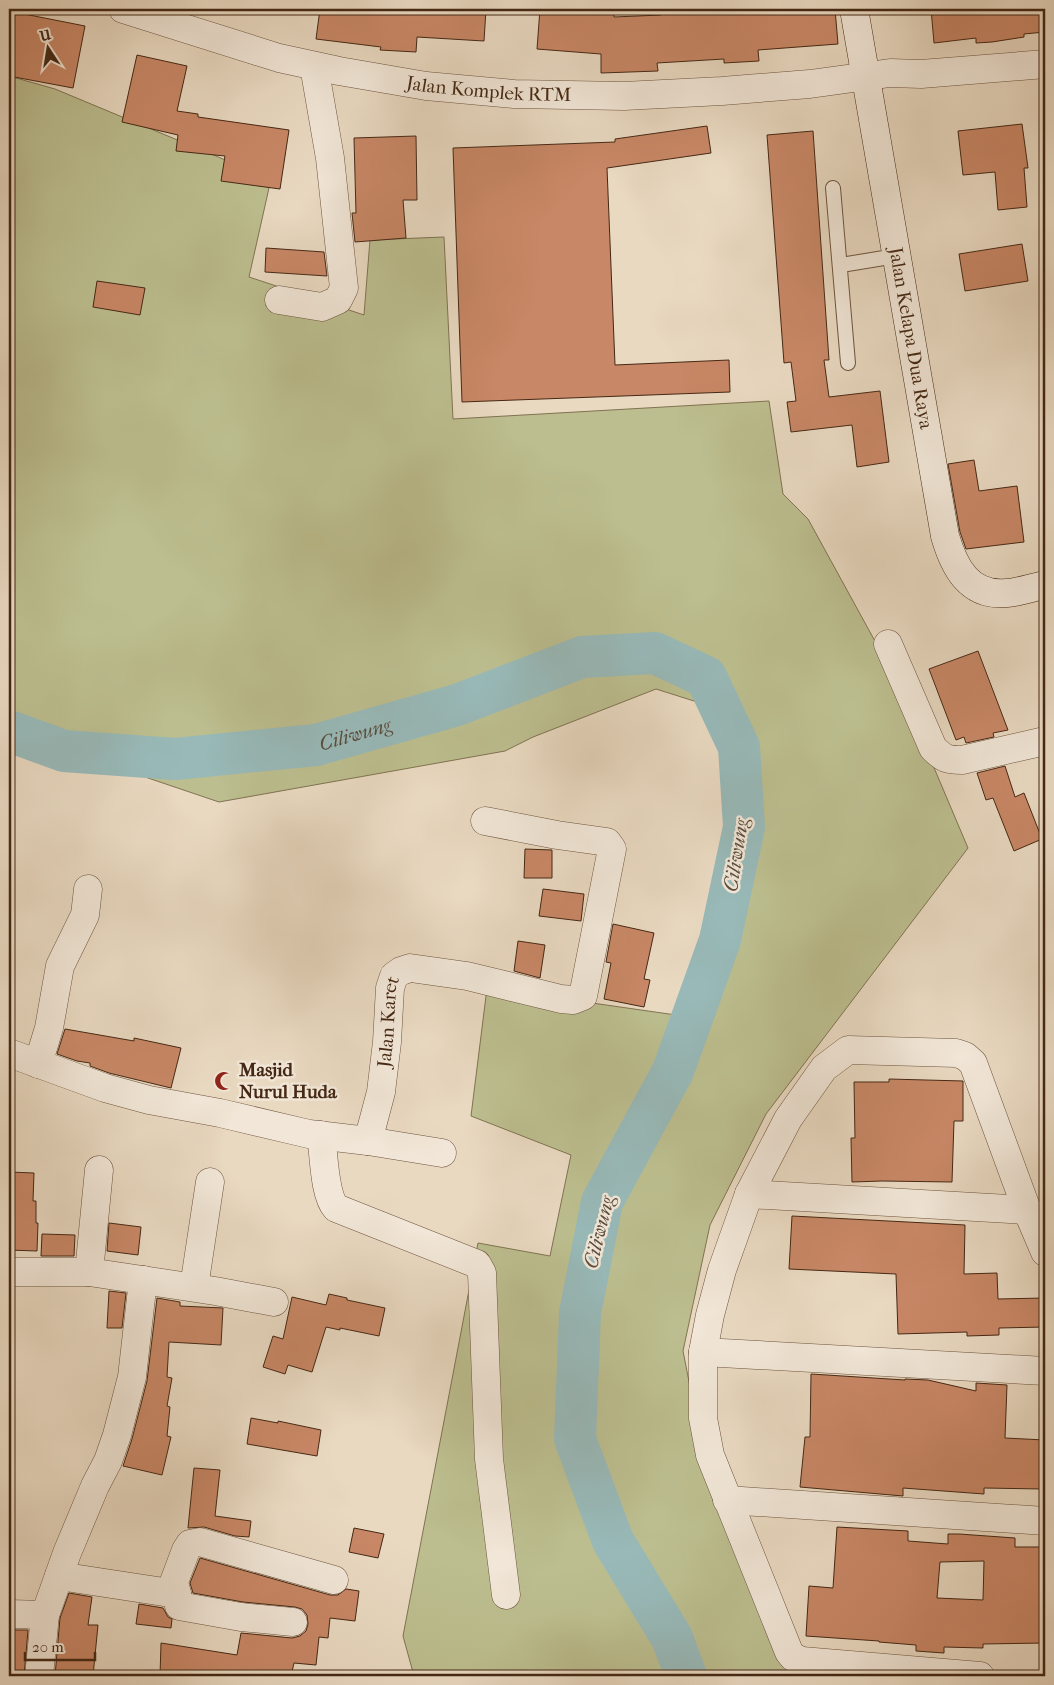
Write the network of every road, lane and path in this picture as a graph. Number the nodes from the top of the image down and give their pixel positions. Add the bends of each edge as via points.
1 (854, 9) edge
2 (132, 10) edge
3 (1045, 64) edge
4 (314, 66) junction
5 (866, 77) junction
6 (833, 188) dead end
7 (896, 256) junction
8 (840, 265) junction
9 (279, 300) dead end
10 (848, 363) dead end
11 (1045, 584) edge
12 (888, 644) dead end
13 (1045, 741) edge
14 (485, 821) dead end
15 (88, 890) dead end
16 (9, 1053) edge
17 (38, 1064) junction
18 (321, 1135) junction
19 (368, 1141) junction
20 (442, 1153) dead end
21 (99, 1170) dead end
22 (210, 1182) dead end
23 (749, 1194) junction
24 (1028, 1210) junction
25 (1045, 1252) edge
26 (9, 1272) edge
27 (89, 1272) junction
28 (143, 1280) junction
29 (194, 1287) junction
30 (274, 1302) dead end
31 (703, 1352) junction
32 (1045, 1371) edge
33 (727, 1500) junction
34 (1045, 1521) edge
35 (59, 1576) junction
36 (334, 1580) dead end
37 (177, 1594) junction
38 (506, 1595) dead end
39 (9, 1614) edge
40 (45, 1616) junction
41 (293, 1622) dead end
42 (39, 1676) edge
43 (980, 1676) edge

1 - 5 street, Jalan Kelapa Dua Raya
2 - 4 street, Jalan Komplek RTM
3 - 5 street, Jalan Komplek RTM
4 - 5 street, Jalan Komplek RTM via 426,86 514,94 652,95
4 - 9 street via 330,158 344,288 338,300 322,307
5 - 7 street, Jalan Kelapa Dua Raya
6 - 8 lane
7 - 8 lane
7 - 11 street, Jalan Kelapa Dua Raya via 945,536 956,566 974,586 995,593
8 - 10 lane
12 - 13 street via 933,748 942,758 962,760
14 - 19 street, Jalan Karet via 610,844 612,849 583,996 573,1000 561,999 467,976 410,968 401,971 394,976 390,988 381,1092
15 - 17 street via 85,915 60,966 49,1028
16 - 17 street
17 - 18 street via 149,1100
18 - 19 street
18 - 38 street via 329,1194 336,1208 477,1264 482,1273 489,1458
19 - 20 street
21 - 27 street
22 - 29 street
23 - 24 street
23 - 24 street via 788,1119 824,1068 836,1057 848,1050 956,1053 973,1063
23 - 31 street via 722,1270
24 - 25 street
26 - 27 street
27 - 28 street
28 - 29 street
28 - 35 street via 132,1377 117,1435
29 - 30 street
31 - 32 street
31 - 33 street via 702,1418 710,1456
33 - 34 street
33 - 43 street via 793,1657 802,1661
35 - 37 street
35 - 40 street
36 - 37 street via 200,1542 190,1544 186,1550 174,1582
37 - 41 street via 179,1606
39 - 40 street
40 - 42 street

